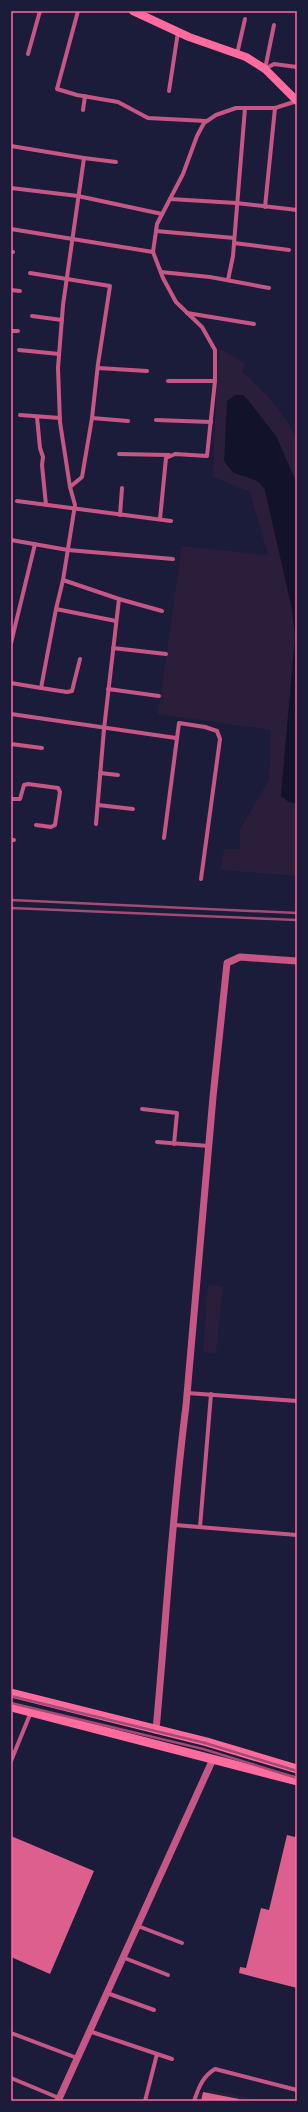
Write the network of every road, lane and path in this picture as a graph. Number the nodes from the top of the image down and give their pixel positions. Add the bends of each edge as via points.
1 (40, 11) edge
2 (78, 11) edge
3 (133, 11) edge
4 (150, 15) edge
5 (246, 18) dead end
6 (274, 25) dead end
7 (178, 32) junction
8 (28, 54) dead end
9 (237, 54) junction
10 (297, 67) edge
11 (265, 69) junction
12 (168, 91) dead end
13 (85, 96) junction
14 (297, 101) edge
15 (245, 108) junction
16 (275, 108) junction
17 (83, 110) dead end
18 (207, 121) junction
19 (11, 146) edge
20 (84, 158) junction
21 (116, 162) dead end
22 (11, 188) edge
23 (78, 196) junction
24 (170, 199) junction
25 (236, 204) junction
26 (264, 207) junction
27 (297, 210) edge
28 (162, 214) junction
29 (11, 229) edge
30 (156, 231) junction
31 (72, 239) junction
32 (234, 241) junction
33 (289, 250) dead end
34 (153, 252) junction
35 (161, 272) junction
36 (30, 273) dead end
37 (67, 279) junction
38 (228, 280) junction
39 (269, 288) dead end
40 (11, 290) edge
41 (20, 291) dead end
42 (187, 313) junction
43 (32, 316) dead end
44 (62, 320) junction
45 (254, 324) dead end
46 (11, 331) edge
47 (18, 331) dead end
48 (19, 350) dead end
49 (59, 354) junction
50 (98, 368) junction
51 (147, 372) dead end
52 (168, 381) dead end
53 (215, 381) junction
54 (20, 415) dead end
55 (37, 417) junction
56 (60, 418) junction
57 (92, 418) junction
58 (128, 420) dead end
59 (156, 420) dead end
60 (212, 422) junction
61 (119, 454) dead end
62 (169, 455) junction
63 (70, 487) junction
64 (122, 488) dead end
65 (17, 501) dead end
66 (46, 505) junction
67 (74, 509) junction
68 (120, 515) junction
69 (160, 520) junction
70 (171, 521) dead end
71 (11, 540) edge
72 (35, 544) junction
73 (68, 550) junction
74 (173, 559) dead end
75 (63, 580) junction
76 (119, 599) junction
77 (56, 609) junction
78 (162, 611) dead end
79 (116, 621) junction
80 (11, 643) edge
81 (113, 648) junction
82 (166, 654) dead end
83 (80, 659) dead end
84 (11, 683) edge
85 (41, 688) junction
86 (108, 689) junction
87 (159, 696) dead end
88 (11, 714) edge
89 (104, 729) junction
90 (176, 738) junction
91 (11, 744) edge
92 (42, 748) dead end
93 (100, 773) junction
94 (118, 774) dead end
95 (11, 799) edge
96 (98, 805) junction
97 (133, 809) dead end
98 (96, 824) dead end
99 (36, 825) dead end
100 (164, 838) dead end
101 (201, 879) dead end
102 (297, 961) edge
103 (142, 1109) dead end
104 (157, 1142) dead end
105 (174, 1144) junction
106 (209, 1146) junction
107 (187, 1393) junction
108 (211, 1394) junction
109 (297, 1401) edge
110 (175, 1525) junction
111 (200, 1527) junction
112 (297, 1535) edge
113 (11, 1693) edge
114 (11, 1707) edge
115 (31, 1712) junction
116 (156, 1730) junction
117 (213, 1759) junction
118 (11, 1761) edge
119 (297, 1769) edge
120 (297, 1781) edge
121 (138, 1926) junction
122 (182, 1943) dead end
123 (122, 1957) junction
124 (168, 1975) dead end
125 (106, 1992) junction
126 (154, 2010) dead end
127 (90, 2031) junction
128 (11, 2032) edge
129 (158, 2054) junction
130 (77, 2058) junction
131 (172, 2059) dead end
132 (11, 2078) edge
133 (297, 2090) edge
134 (59, 2099) edge
135 (145, 2101) edge
136 (194, 2101) edge

1 - 8 street
2 - 13 street via 57,89
3 - 4 main road
4 - 7 main road
5 - 9 street
6 - 11 street
7 - 9 main road
7 - 12 street
9 - 11 main road
10 - 11 street via 274,64
11 - 14 main road
13 - 17 street
13 - 18 street via 118,102 148,118
14 - 16 street
15 - 16 street
15 - 18 street via 236,108
15 - 25 street
16 - 26 street
18 - 24 street via 197,136 183,174
19 - 20 street
20 - 21 street
20 - 23 street
22 - 23 street
23 - 28 street
23 - 31 street
24 - 25 street
24 - 28 street
25 - 26 street
25 - 32 street
26 - 27 street
28 - 30 street
29 - 31 street
30 - 32 street
30 - 34 street
31 - 34 street
31 - 37 street
32 - 33 street
32 - 38 street
34 - 35 street
35 - 38 street
35 - 42 street via 176,302
36 - 37 street
37 - 44 street
37 - 50 street via 110,286
38 - 39 street
40 - 41 street
42 - 45 street
42 - 53 street via 202,327 215,350
43 - 44 street
44 - 49 street
46 - 47 street
48 - 49 street
49 - 56 street
50 - 51 street
50 - 57 street
52 - 53 street
53 - 60 street
54 - 55 street
55 - 56 street
55 - 66 street
56 - 63 street
57 - 58 street
57 - 63 street via 82,477
59 - 60 street
60 - 62 street via 207,456
61 - 62 street
62 - 69 street via 166,458
63 - 67 street
64 - 68 street
65 - 66 street
66 - 67 street
67 - 68 street
67 - 73 street
68 - 69 street
69 - 70 street
71 - 72 street
72 - 73 street
72 - 80 street
73 - 74 street
73 - 75 street
75 - 76 street
75 - 77 street
76 - 78 street
76 - 79 street
77 - 79 street
77 - 85 street
79 - 81 street
81 - 82 street
81 - 86 street
83 - 85 street via 72,691
84 - 85 street
86 - 87 street
86 - 89 street
88 - 89 street
89 - 90 street
89 - 93 street
90 - 100 street
90 - 101 street via 179,724 217,731 220,739
91 - 92 street
93 - 94 street
93 - 96 street
95 - 99 street via 20,799 23,788 28,784 58,788 60,792 55,825
96 - 97 street
96 - 98 street
102 - 106 street via 240,957 227,964
103 - 105 street via 177,1113
104 - 105 street
105 - 106 street
106 - 107 street
107 - 108 street
107 - 110 street
108 - 109 street
108 - 111 street
110 - 111 street
110 - 116 street
111 - 112 street
113 - 116 main road
114 - 115 main road
115 - 117 main road
115 - 118 street
116 - 119 main road via 212,1743
117 - 120 main road
117 - 121 street
121 - 122 street
121 - 123 street
123 - 124 street
123 - 125 street
125 - 126 street
125 - 127 street
127 - 129 street
127 - 130 street
128 - 130 street
129 - 131 street
129 - 135 street
130 - 134 street
132 - 134 street
133 - 136 street via 216,2069 200,2082

